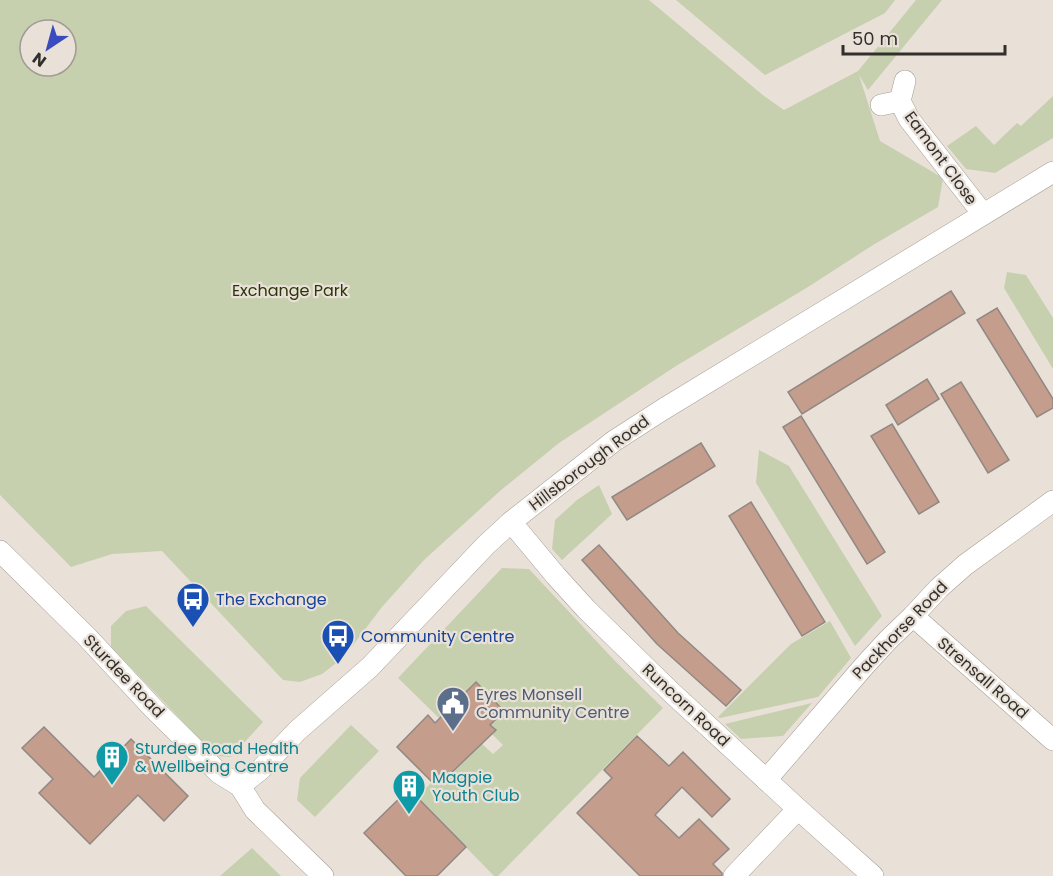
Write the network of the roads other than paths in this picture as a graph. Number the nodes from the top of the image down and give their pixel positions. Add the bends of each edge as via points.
1 (895, 95) dead end
2 (1053, 171) edge
3 (983, 214) junction
4 (1053, 501) edge
5 (511, 522) junction
6 (0, 551) edge
7 (914, 616) junction
8 (1053, 740) edge
9 (766, 780) junction
10 (240, 786) junction
11 (798, 809) junction
12 (323, 876) edge
13 (734, 876) edge
14 (873, 876) edge

1 - 3 street, Eamont Close via 909,119
2 - 3 street, Hillsborough Road
3 - 5 street, Hillsborough Road via 652,416
4 - 7 street, Packhorse Road via 965,565
5 - 9 street, Runcorn Road via 586,609
5 - 10 street, Hillsborough Road via 370,667
6 - 10 street, Sturdee Road via 219,773
7 - 8 street, Strensall Road
7 - 9 street, Packhorse Road via 872,657
9 - 11 street, Runcorn Road
10 - 12 street, Sturdee Road via 255,810
11 - 13 street
11 - 14 street, Runcorn Road

